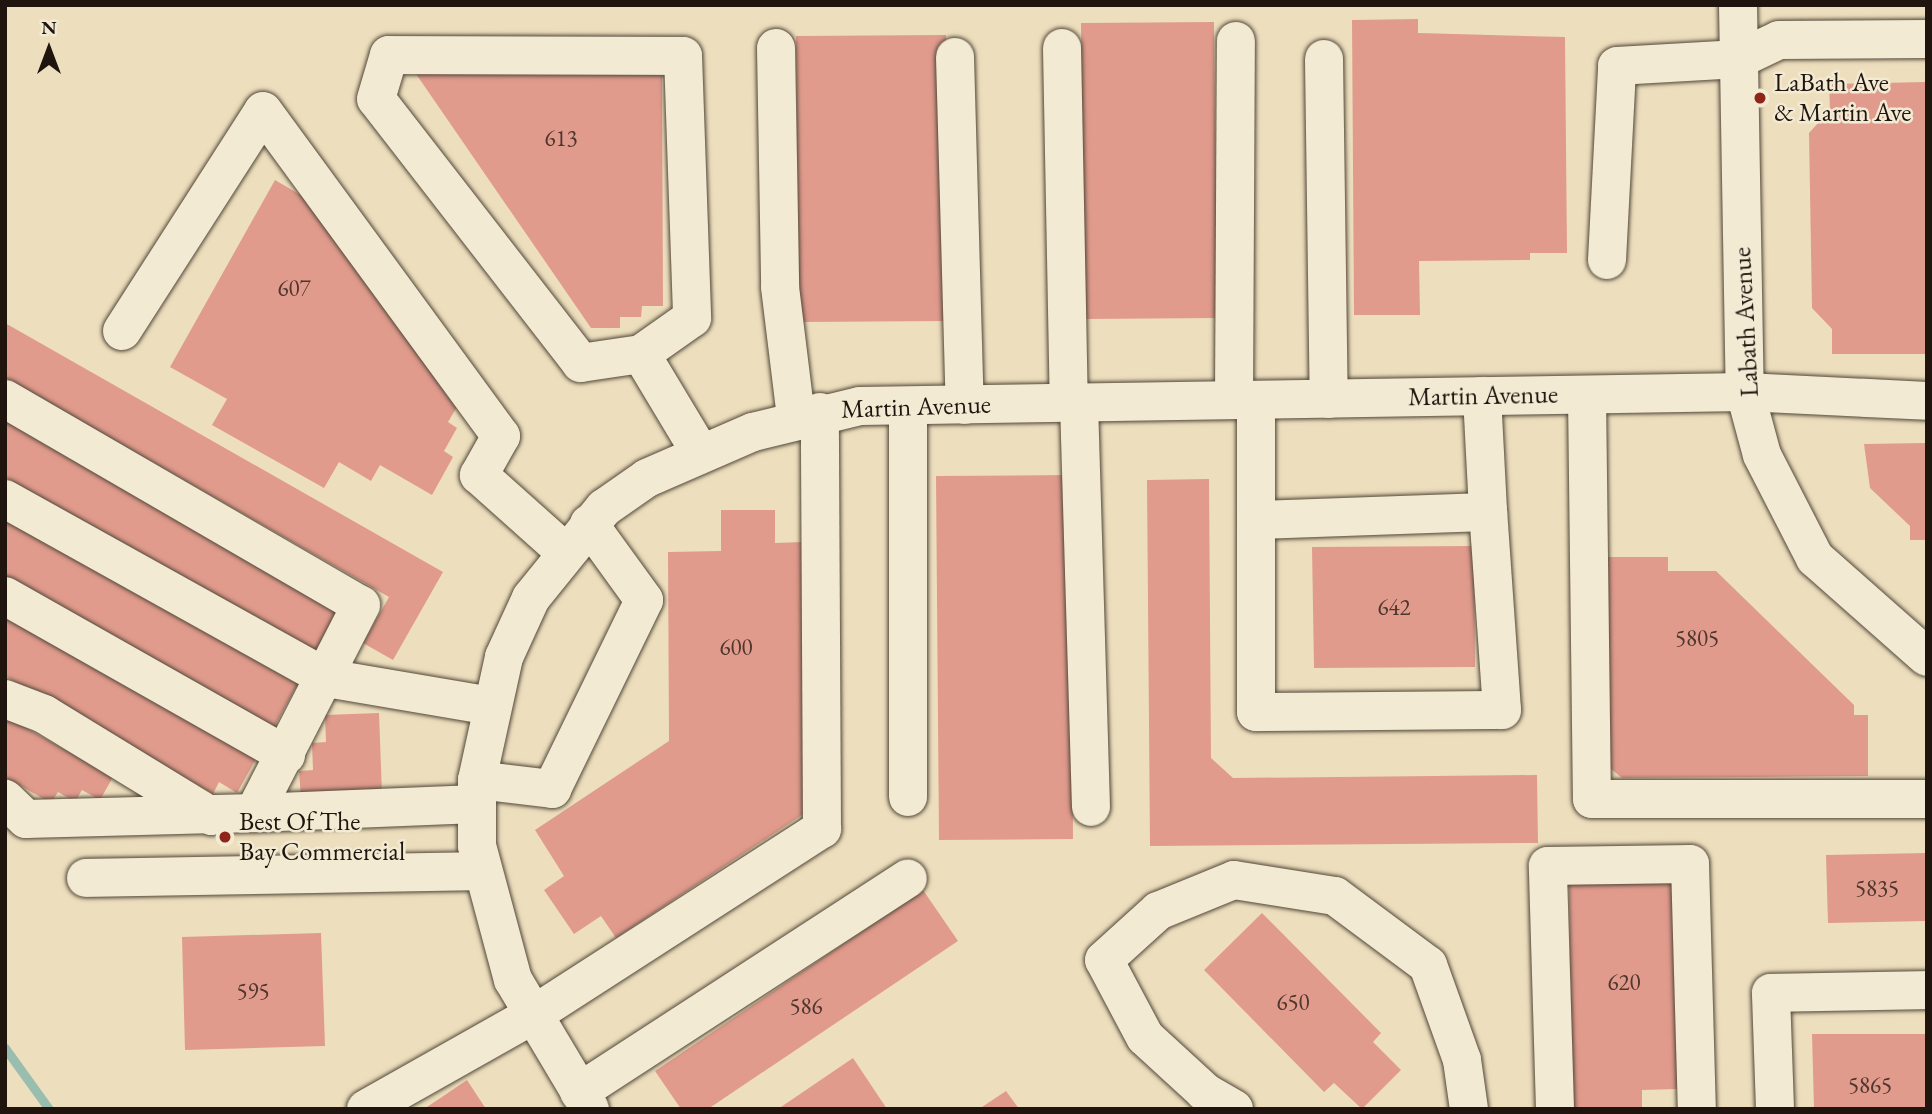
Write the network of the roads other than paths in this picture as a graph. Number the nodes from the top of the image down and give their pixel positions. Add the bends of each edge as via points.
1 (1738, 5) edge
2 (1927, 39) edge
3 (1236, 41) dead end
4 (776, 48) dead end
5 (1062, 48) dead end
6 (955, 57) dead end
7 (1324, 59) dead end
8 (1739, 60) junction
9 (1607, 260) dead end
10 (122, 331) dead end
11 (641, 354) junction
12 (1745, 392) junction
13 (1587, 395) junction
14 (1482, 396) junction
15 (5, 399) edge
16 (1329, 399) junction
17 (1245, 400) junction
18 (1927, 401) edge
19 (1074, 403) junction
20 (908, 405) junction
21 (965, 405) junction
22 (808, 415) junction
23 (700, 452) junction
24 (5, 499) edge
25 (1488, 512) junction
26 (1256, 520) junction
27 (589, 524) junction
28 (564, 551) junction
29 (5, 596) edge
30 (1927, 657) edge
31 (326, 678) junction
32 (5, 699) edge
33 (492, 706) junction
34 (285, 755) junction
35 (477, 792) junction
36 (908, 797) dead end
37 (5, 799) edge
38 (1927, 799) edge
39 (1091, 807) dead end
40 (254, 813) junction
41 (211, 816) junction
42 (482, 871) junction
43 (86, 878) dead end
44 (908, 878) dead end
45 (1927, 990) edge
46 (533, 1015) junction
47 (584, 1101) edge
48 (366, 1109) edge
49 (1234, 1109) edge
50 (1469, 1109) edge
51 (1555, 1109) edge
52 (1697, 1109) edge
53 (1775, 1109) edge

1 - 8 street, Labath Avenue
2 - 8 street via 1779,40
3 - 17 street
4 - 22 street via 780,287
5 - 19 street
6 - 21 street
7 - 16 street
8 - 9 street via 1617,66
8 - 12 street, Labath Avenue
10 - 28 street via 263,111 501,436 479,475
11 - 11 street via 692,318 683,55 389,55 376,99 581,363
11 - 23 street
12 - 13 street, Martin Avenue
12 - 18 street, Martin Avenue
12 - 30 street, Labath Avenue via 1762,455 1815,558
13 - 14 street, Martin Avenue
13 - 38 street via 1592,799
14 - 16 street, Martin Avenue
14 - 25 street
15 - 31 street via 361,605
16 - 17 street, Martin Avenue
17 - 19 street, Martin Avenue
17 - 26 street
19 - 21 street, Martin Avenue
19 - 39 street
20 - 21 street, Martin Avenue
20 - 22 street, Martin Avenue
20 - 36 street
22 - 23 street, Martin Avenue
22 - 46 street via 822,829
23 - 27 street, Martin Avenue via 647,478
24 - 31 street
25 - 26 street
25 - 26 street via 1502,710 1256,712
27 - 28 street, Martin Avenue
27 - 35 street via 645,600 552,789
28 - 33 street, Martin Avenue via 530,598 504,657
29 - 34 street
31 - 33 street
31 - 34 street
32 - 41 street via 44,714
33 - 35 street, Martin Avenue
34 - 40 street
35 - 40 street
35 - 42 street, Martin Avenue
37 - 41 street via 26,819
40 - 41 street
42 - 43 street
42 - 46 street, Martin Avenue via 513,980
44 - 47 street
45 - 53 street via 1771,993
46 - 47 street, Martin Avenue
46 - 48 street
49 - 50 street via 1205,1092 1144,1037 1104,960 1158,911 1234,880 1335,896 1428,965 1462,1060
51 - 52 street via 1548,866 1690,864

